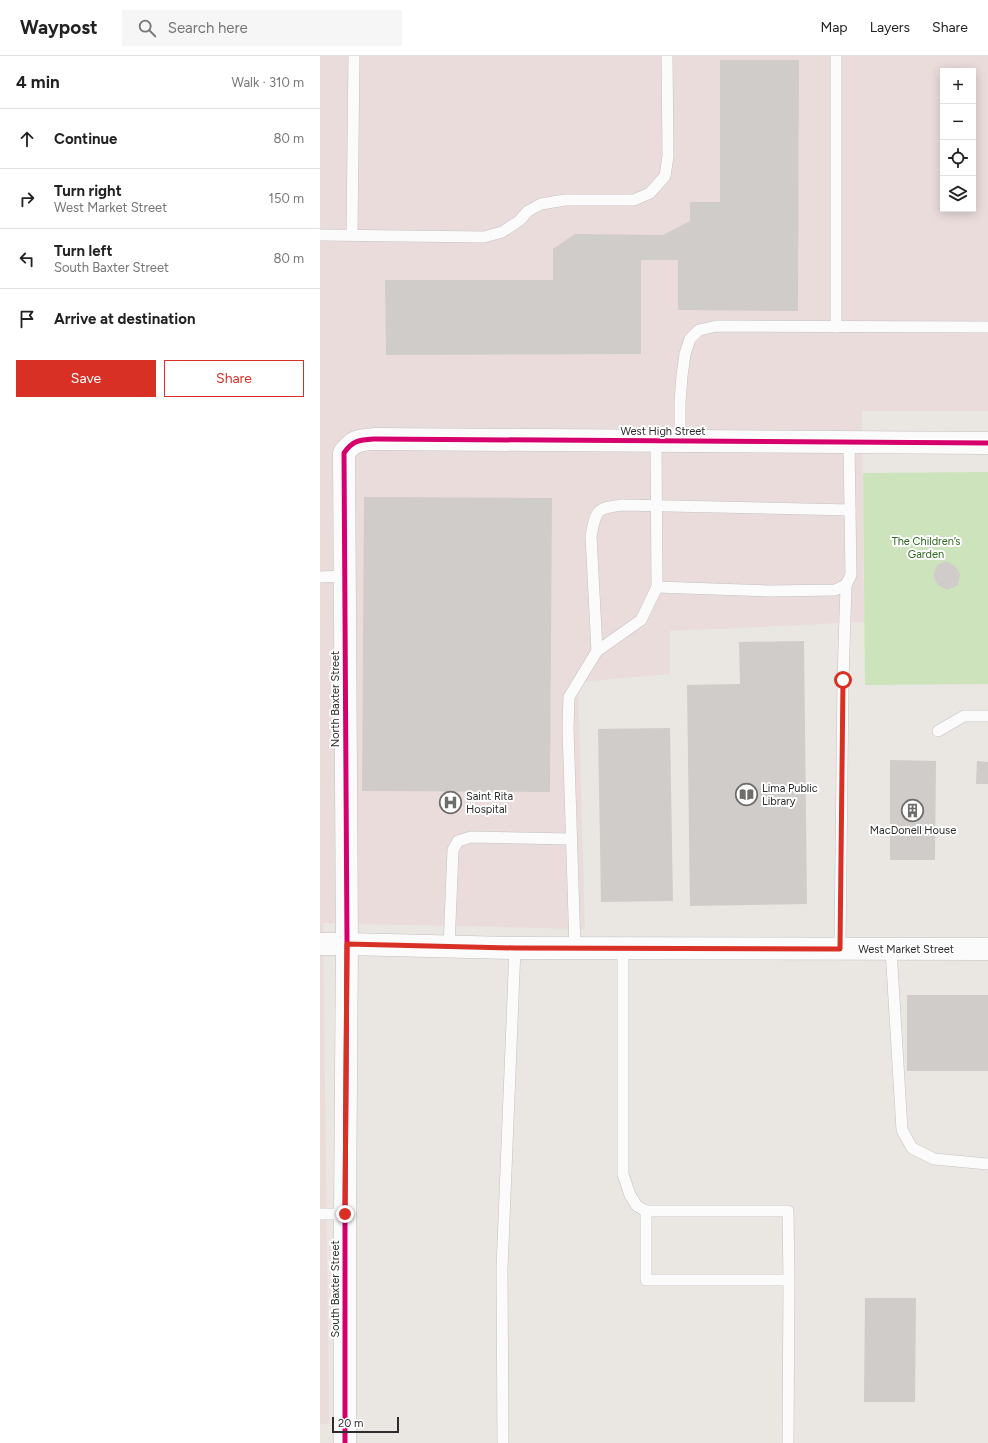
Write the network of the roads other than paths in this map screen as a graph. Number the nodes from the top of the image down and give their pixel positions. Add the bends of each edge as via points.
1 (354, 56) edge
2 (667, 56) edge
3 (836, 56) edge
4 (320, 235) edge
5 (352, 236) junction
6 (836, 327) junction
7 (988, 327) edge
8 (656, 442) junction
9 (680, 442) junction
10 (849, 443) junction
11 (988, 444) edge
12 (344, 453) joint
13 (656, 506) junction
14 (850, 510) junction
15 (345, 576) junction
16 (320, 577) edge
17 (846, 585) junction
18 (657, 587) junction
19 (597, 651) junction
20 (988, 716) edge
21 (938, 731) dead end
22 (571, 839) junction
23 (320, 944) edge
24 (347, 944) junction
25 (448, 947) junction
26 (515, 948) junction
27 (575, 948) junction
28 (623, 948) junction
29 (840, 949) junction
30 (891, 949) junction
31 (988, 950) edge
32 (988, 1164) edge
33 (646, 1211) junction
34 (320, 1214) edge
35 (345, 1214) junction
36 (789, 1280) junction
37 (345, 1443) edge
38 (503, 1443) edge
39 (788, 1443) edge

1 - 5 lane
2 - 5 lane via 668,156 664,176 650,193 634,200 565,200 541,204 502,232 484,237
3 - 6 lane
4 - 5 lane
6 - 7 lane
6 - 9 lane via 717,326 699,330 690,339 685,354 680,402
8 - 9 street, West High Street
8 - 12 street, West High Street via 375,439 355,442
8 - 13 lane
9 - 10 street, West High Street
10 - 11 street, West High Street
10 - 14 lane
12 - 15 street, North Baxter Street
13 - 14 lane
13 - 18 lane
13 - 19 lane via 606,507 598,511 595,517 591,536
14 - 17 lane via 851,575
15 - 16 lane
15 - 24 street, North Baxter Street
17 - 18 lane via 835,590 809,591
17 - 29 lane
18 - 19 lane via 641,620
19 - 22 lane via 569,697
20 - 21 lane via 964,716
22 - 25 lane via 471,837 458,841 453,850
22 - 27 lane
23 - 24 street, West Market Street
24 - 25 street, West Market Street
24 - 35 street, South Baxter Street
25 - 26 street, West Market Street
26 - 27 street, West Market Street
26 - 38 lane via 502,1270
27 - 28 street, West Market Street
28 - 29 street, West Market Street
28 - 33 lane via 623,1174 630,1195 637,1206
29 - 30 street, West Market Street
30 - 31 street, West Market Street
30 - 32 lane via 902,1130 912,1148 934,1159
33 - 36 lane via 788,1211
33 - 36 lane via 646,1280
34 - 35 lane
35 - 37 street, South Baxter Street
36 - 39 lane

